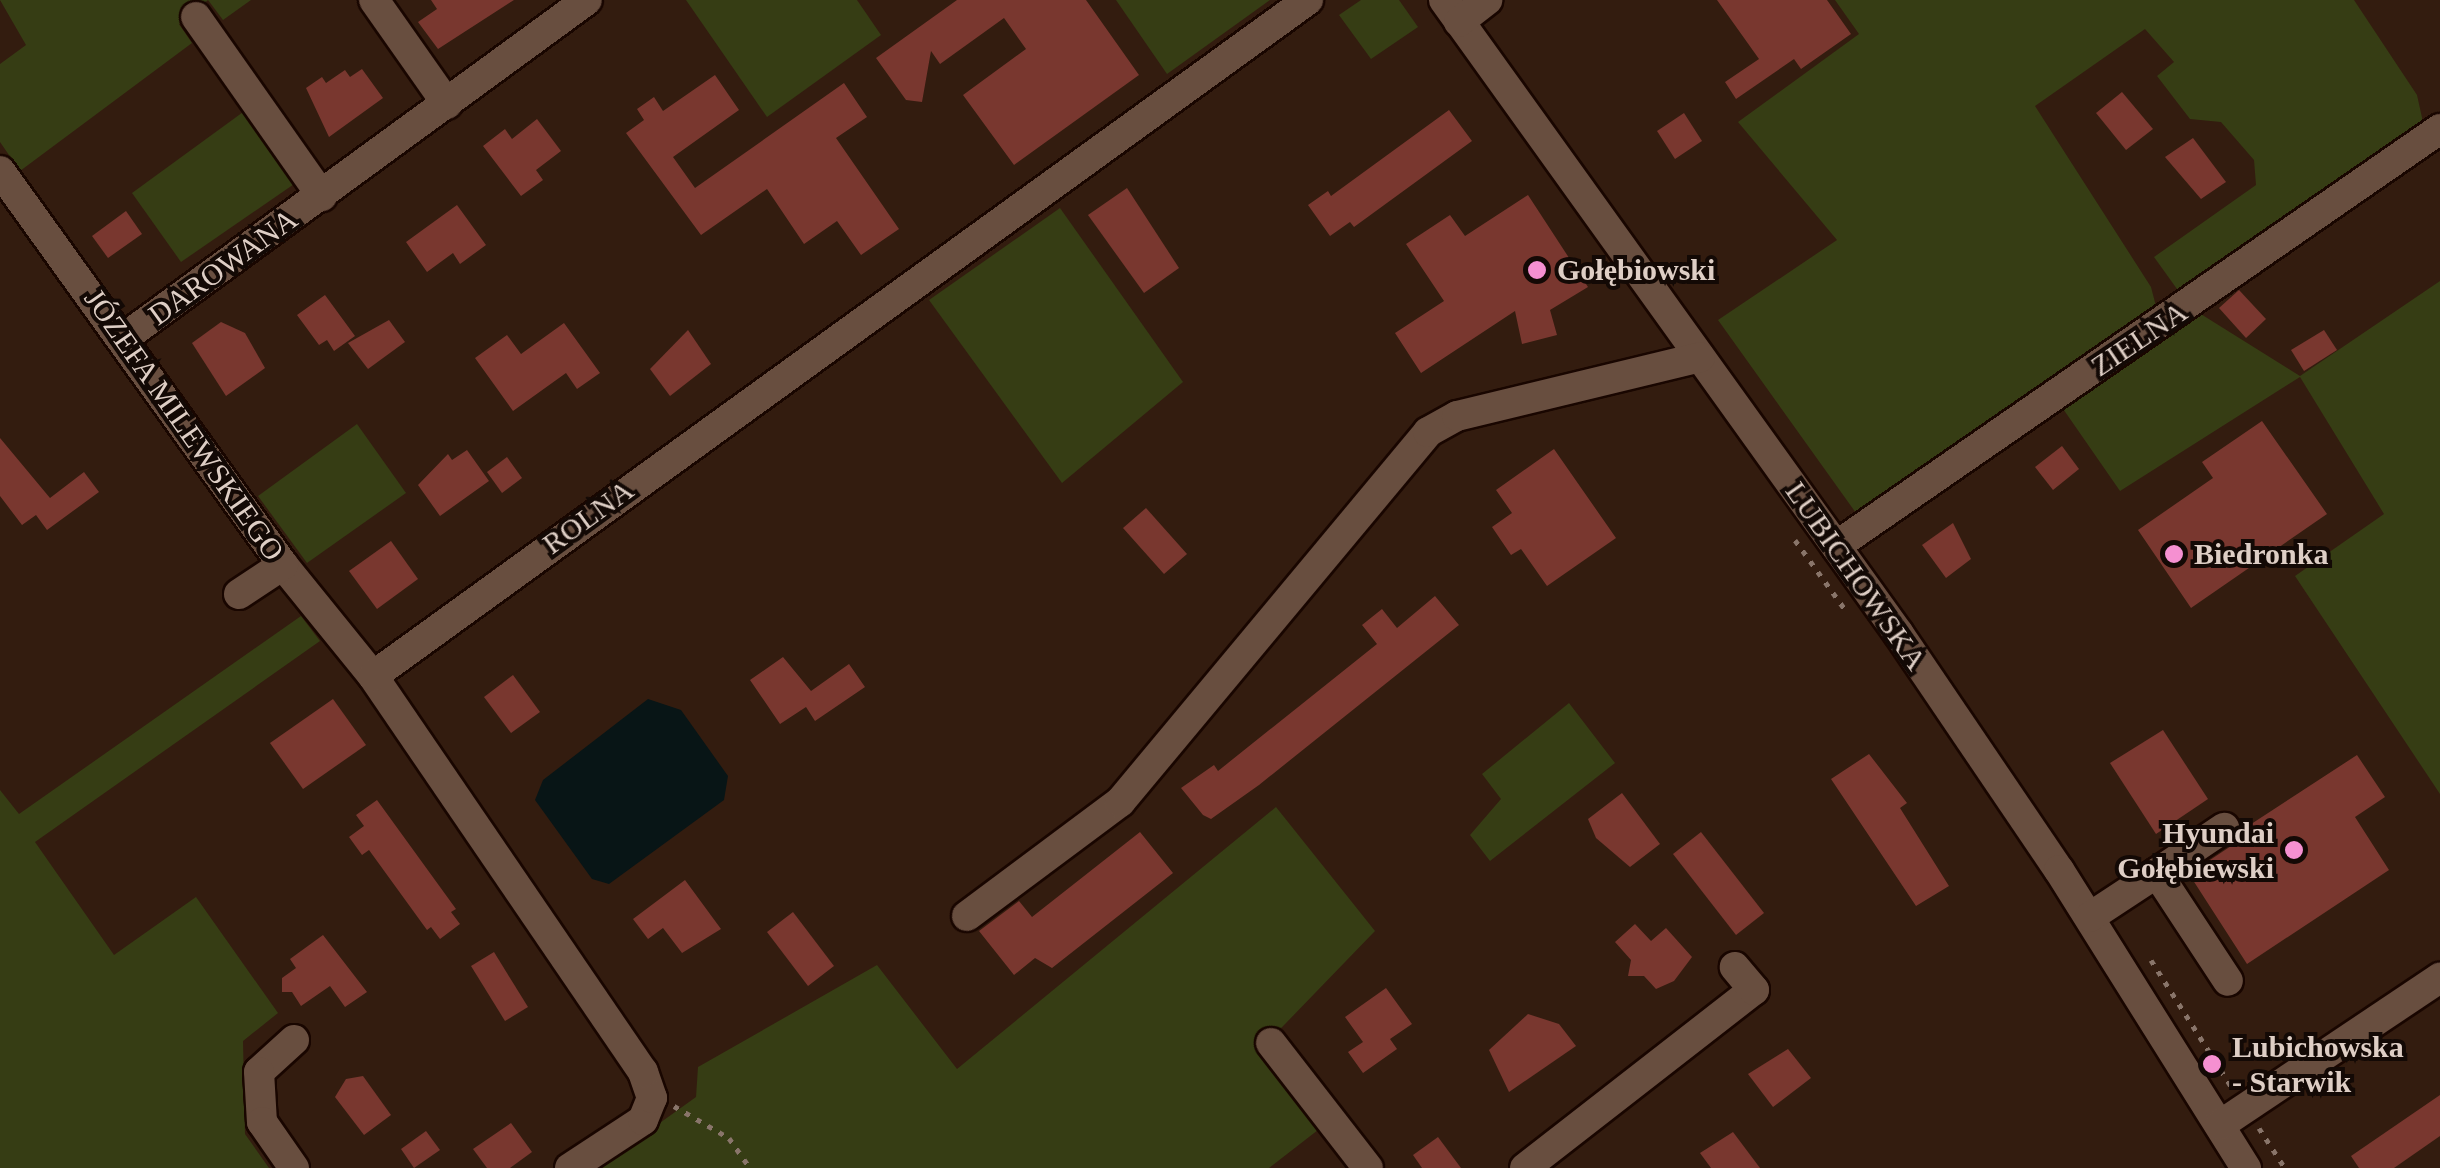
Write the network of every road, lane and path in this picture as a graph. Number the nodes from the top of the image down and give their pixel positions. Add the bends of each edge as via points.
1 (374, 0) edge
2 (1308, 0) edge
3 (1487, 0) edge
4 (577, 3) edge
5 (1451, 11) edge
6 (196, 16) dead end
7 (447, 104) junction
8 (2440, 128) edge
9 (0, 171) edge
10 (322, 196) junction
11 (124, 338) junction
12 (1700, 357) junction
13 (1836, 546) junction
14 (283, 565) junction
15 (239, 594) dead end
16 (373, 676) junction
17 (2224, 828) dead end
18 (2157, 873) junction
19 (967, 916) dead end
20 (2090, 917) junction
21 (1735, 967) dead end
22 (2440, 978) edge
23 (2228, 981) dead end
24 (294, 1040) dead end
25 (1271, 1044) dead end
26 (652, 1098) junction
27 (2233, 1117) junction
28 (1351, 1162) edge
29 (294, 1168) edge
30 (570, 1168) edge
31 (750, 1168) edge
32 (1525, 1168) edge
33 (2246, 1168) edge
34 (2285, 1168) edge

1 - 7 street
2 - 16 street, ROLNA
3 - 5 street
4 - 7 street, DAROWANA
5 - 12 street, LUBICHOWSKA
6 - 10 street, DAROWANA
7 - 10 street, DAROWANA
8 - 13 street, ZIELNA
9 - 11 street, JÓZEFA MILEWSKIEGO
10 - 11 street, DAROWANA
11 - 14 street, JÓZEFA MILEWSKIEGO
12 - 13 street, LUBICHOWSKA
12 - 19 street via 1457,416 1428,432 1120,802
13 - 20 street, LUBICHOWSKA
14 - 15 street
14 - 16 street, JÓZEFA MILEWSKIEGO
16 - 26 street via 643,1072
17 - 18 street
18 - 20 street
18 - 23 street
20 - 27 street, LUBICHOWSKA
21 - 32 street via 1754,990
22 - 27 street
24 - 29 street via 259,1072 262,1122
25 - 28 street
26 - 30 street via 643,1120
26 - 31 path via 729,1138
27 - 33 street, LUBICHOWSKA
27 - 34 path

